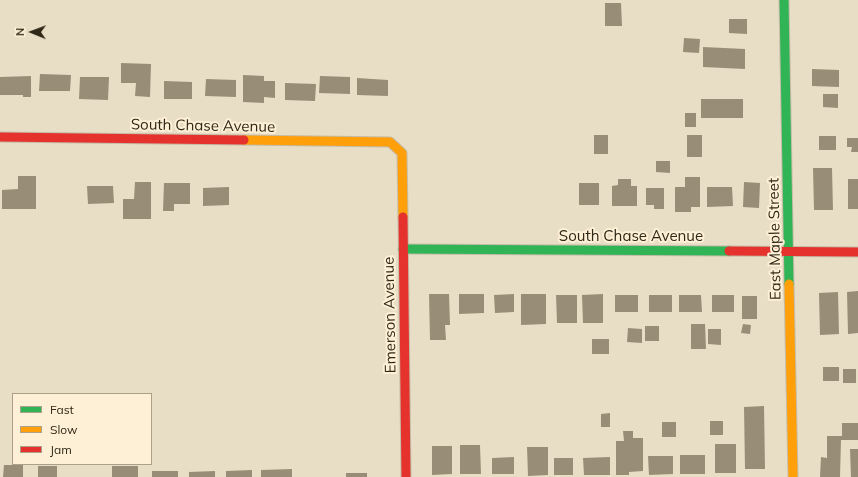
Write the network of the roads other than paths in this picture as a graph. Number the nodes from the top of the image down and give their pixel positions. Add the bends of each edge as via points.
1 (784, 0) edge
2 (0, 137) edge
3 (402, 153) joint
4 (403, 249) junction
5 (789, 252) junction
6 (858, 252) edge
7 (406, 477) edge
8 (793, 477) edge

1 - 5 street, East Maple Street
2 - 3 street, South Chase Avenue via 390,142
3 - 4 street, Emerson Avenue
4 - 5 street, South Chase Avenue
4 - 7 street, Emerson Avenue
5 - 6 street, South Chase Avenue
5 - 8 street, East Maple Street

